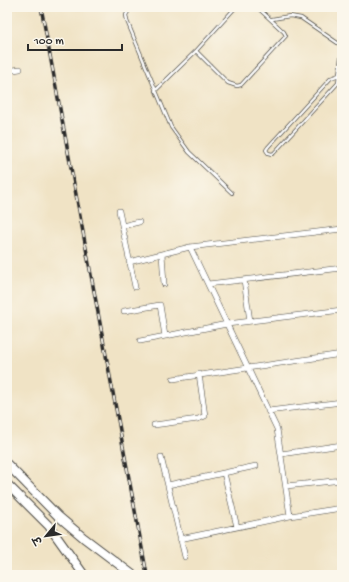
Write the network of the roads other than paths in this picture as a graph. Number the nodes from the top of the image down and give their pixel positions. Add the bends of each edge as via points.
1 (131, 7) edge
2 (236, 7) edge
3 (257, 7) edge
4 (271, 19) junction
5 (342, 47) edge
6 (196, 51) junction
7 (20, 69) dead end
8 (7, 71) edge
9 (339, 75) junction
10 (155, 91) junction
11 (232, 193) dead end
12 (119, 211) dead end
13 (139, 222) dead end
14 (122, 226) junction
15 (342, 229) edge
16 (190, 247) junction
17 (162, 254) junction
18 (129, 262) junction
19 (342, 268) edge
20 (244, 280) junction
21 (164, 284) dead end
22 (208, 284) junction
23 (135, 287) dead end
24 (342, 310) edge
25 (124, 311) dead end
26 (250, 321) junction
27 (227, 324) junction
28 (165, 336) junction
29 (140, 342) dead end
30 (342, 354) edge
31 (247, 367) junction
32 (199, 374) junction
33 (173, 379) dead end
34 (342, 402) edge
35 (268, 411) junction
36 (154, 425) dead end
37 (342, 446) edge
38 (281, 454) junction
39 (161, 457) dead end
40 (7, 464) edge
41 (256, 466) dead end
42 (224, 473) junction
43 (342, 480) edge
44 (7, 484) edge
45 (168, 485) junction
46 (286, 486) junction
47 (342, 508) edge
48 (290, 516) junction
49 (238, 527) junction
50 (180, 539) junction
51 (185, 557) dead end
52 (84, 575) edge
53 (133, 575) edge

1 - 10 lane via 126,15 127,21
2 - 6 lane
3 - 4 lane
4 - 5 lane via 290,16 301,18
4 - 6 lane via 286,36 241,85 228,83
5 - 9 lane
6 - 10 lane
7 - 8 street
9 - 9 lane via 338,82 274,153 268,153 268,147 331,78
10 - 11 lane via 172,127 189,152
12 - 14 street
13 - 14 street
14 - 18 street
15 - 16 street
16 - 17 street
16 - 22 street
17 - 18 street
17 - 21 street
18 - 23 street
19 - 20 street
20 - 22 street
20 - 26 street
22 - 27 street
24 - 26 street
25 - 28 street via 160,305
26 - 27 street
27 - 28 street
27 - 31 street
28 - 29 street
30 - 31 street
31 - 32 street
31 - 35 street
32 - 33 street
32 - 36 street via 205,416
34 - 35 street
35 - 38 street via 277,429
37 - 38 street
38 - 46 street
39 - 45 street
40 - 53 highway via 58,516
41 - 42 street
42 - 45 street
42 - 49 street
43 - 46 street
44 - 52 highway via 49,526
45 - 50 street
46 - 48 street
47 - 48 street
48 - 49 street
49 - 50 street
50 - 51 street

